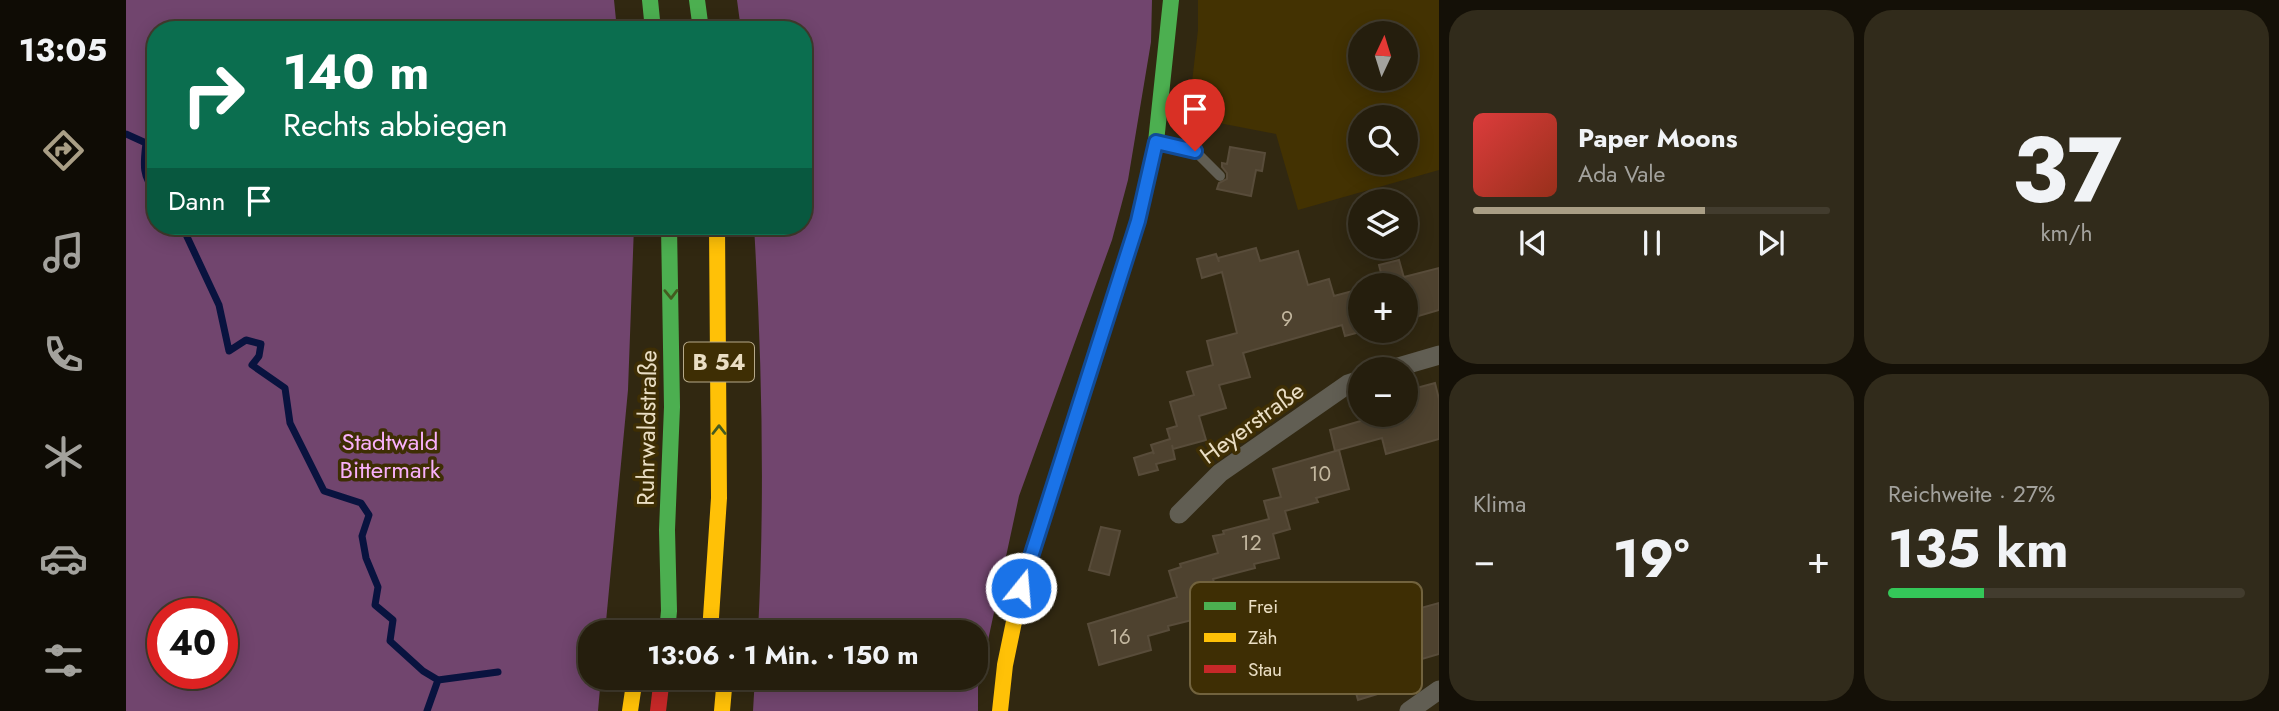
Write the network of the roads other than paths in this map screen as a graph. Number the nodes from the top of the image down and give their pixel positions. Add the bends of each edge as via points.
1 (650, 0) edge
2 (697, 0) edge
3 (1171, 0) edge
4 (652, 21) edge
5 (700, 21) edge
6 (1156, 142) junction
7 (1220, 176) dead end
8 (669, 235) edge
9 (717, 235) edge
10 (1439, 355) edge
11 (1418, 361) edge
12 (1348, 384) edge
13 (719, 498) junction
14 (1179, 514) dead end
15 (667, 530) junction
16 (652, 583) dead end
17 (728, 587) dead end
18 (668, 620) edge
19 (711, 620) edge
20 (633, 690) edge
21 (660, 690) edge
22 (724, 690) edge
23 (1439, 691) edge
24 (630, 711) edge
25 (658, 711) edge
26 (722, 711) edge
27 (1000, 711) edge
28 (1409, 711) edge

1 - 4 main road
2 - 5 main road
3 - 6 main road
6 - 7 lane via 1195,151
6 - 27 main road via 1138,221 1021,588
8 -> 15 main road, Ruhrwaldstraße / B 54 via 672,407
13 -> 9 main road, B 54
10 - 11 street
12 - 14 street, Heyerstraße via 1220,473
13 - 17 main road
13 - 19 main road, B 54
15 - 16 main road
15 - 18 main road, Ruhrwaldstraße / B 54
20 - 24 main road
21 - 25 main road
22 - 26 main road
23 - 28 street

